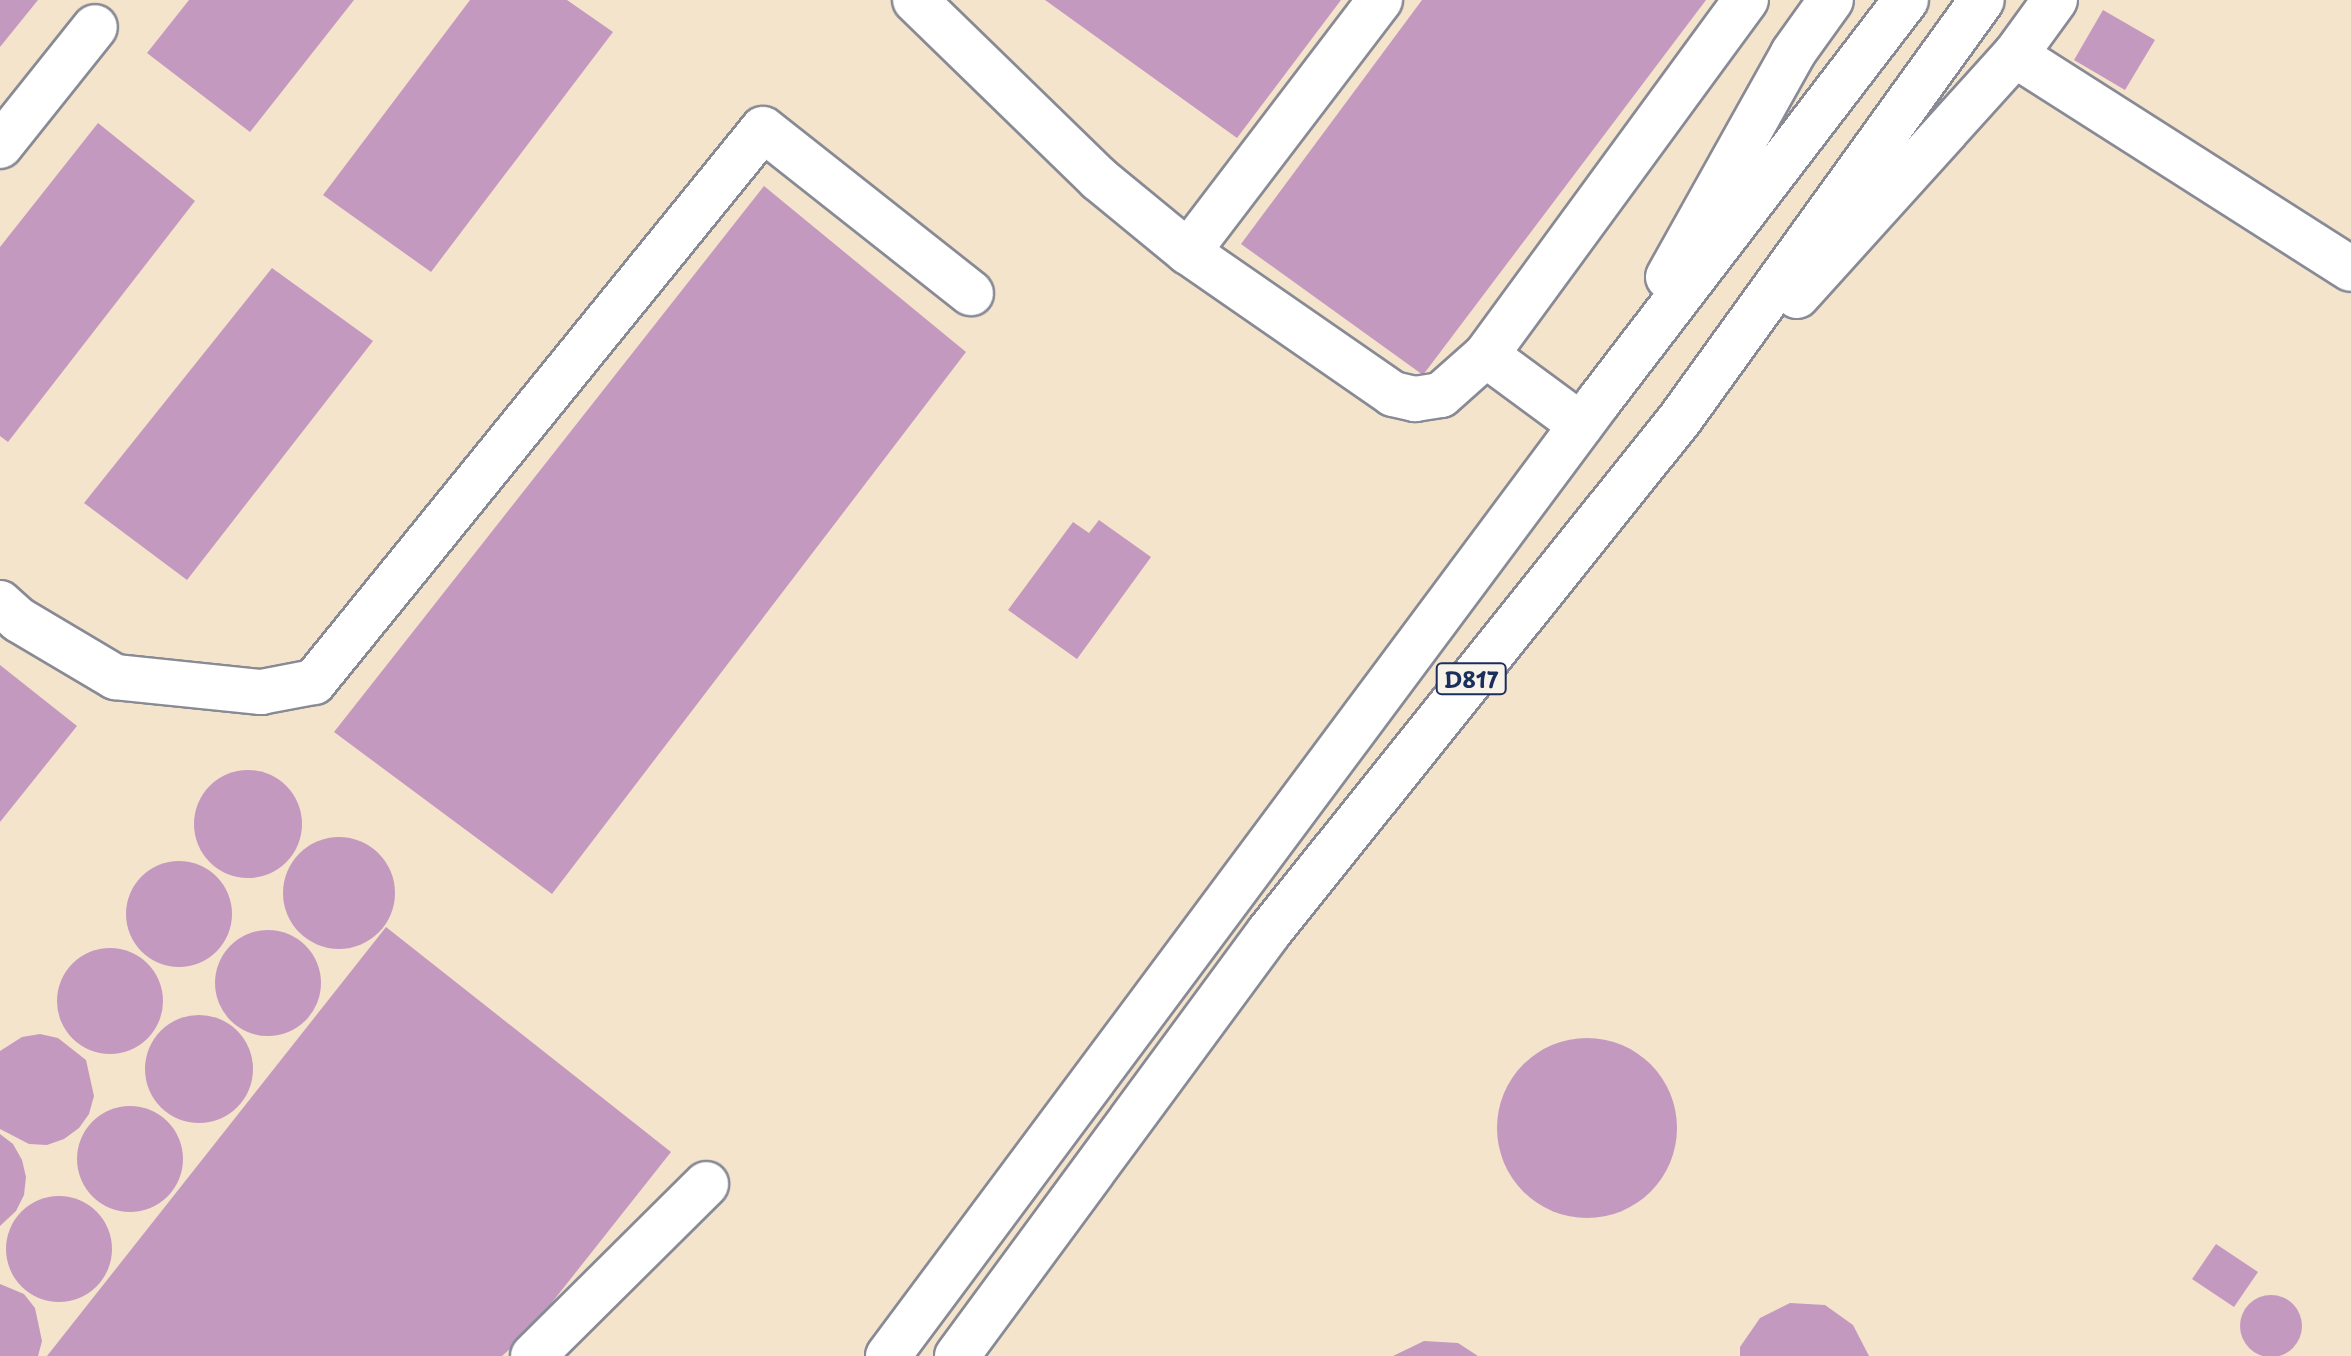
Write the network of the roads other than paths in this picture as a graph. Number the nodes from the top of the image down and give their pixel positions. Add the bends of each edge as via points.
1 (915, 0) edge
2 (1380, 0) edge
3 (1746, 0) edge
4 (1831, 0) edge
5 (1906, 0) edge
6 (1982, 0) edge
7 (2055, 0) edge
8 (95, 27) dead end
9 (2015, 55) junction
10 (0, 146) edge
11 (1188, 252) junction
12 (2351, 269) edge
13 (971, 293) dead end
14 (1486, 355) junction
15 (1590, 413) junction
16 (1680, 419) junction
17 (0, 603) edge
18 (706, 1184) dead end
19 (533, 1356) edge
20 (888, 1356) edge
21 (957, 1356) edge

1 - 11 main road via 1099,179
2 - 11 main road
3 - 14 main road
4 - 15 main road via 1793,53
5 - 15 main road, D817
6 - 16 main road, D817
7 - 9 main road
8 - 10 main road
9 - 12 main road
9 - 16 main road via 1843,248
11 - 14 main road via 1393,394 1415,399 1441,395
13 - 17 main road via 763,129 314,682 261,692 115,677 19,620
14 - 15 main road
15 - 20 main road, D817
16 - 21 main road, D817 via 1269,932
18 - 19 main road

